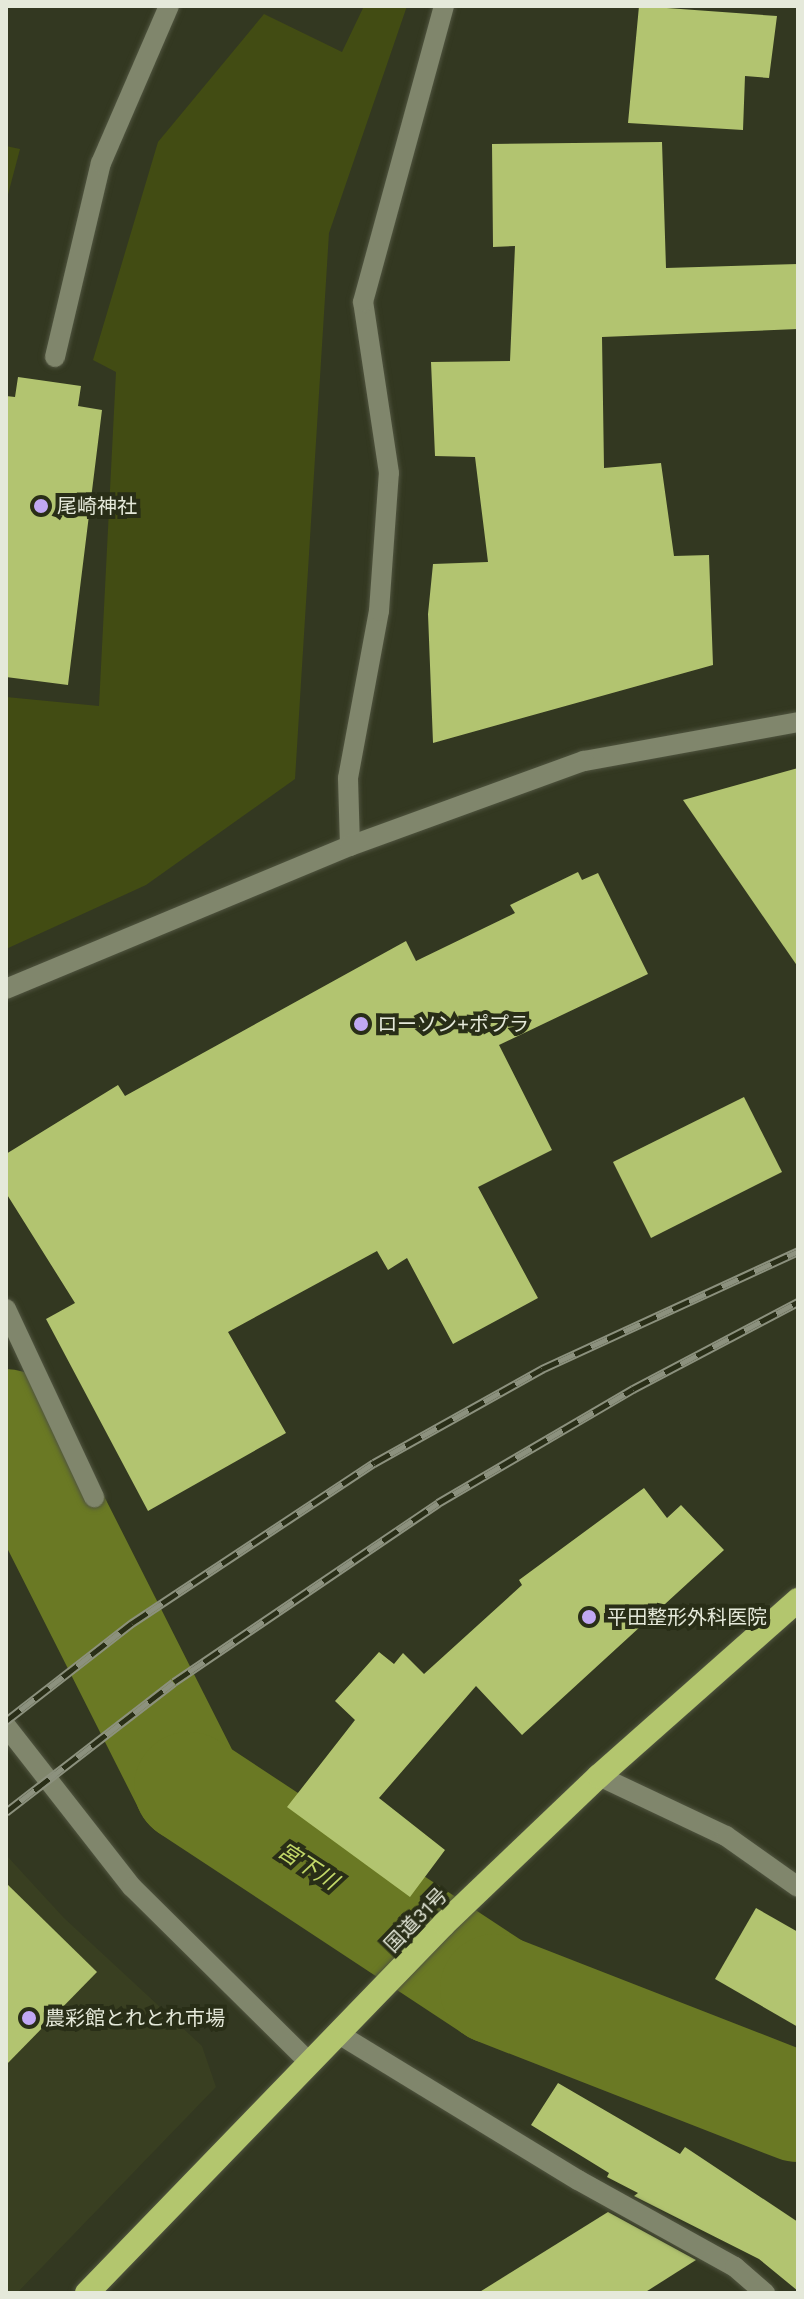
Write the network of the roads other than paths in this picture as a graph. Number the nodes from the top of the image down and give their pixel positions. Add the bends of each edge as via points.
1 (169, 6) edge
2 (444, 6) edge
3 (55, 357) dead end
4 (798, 722) edge
5 (350, 846) junction
6 (6, 989) edge
7 (6, 1309) edge
8 (94, 1497) dead end
9 (798, 1600) edge
10 (6, 1726) edge
11 (599, 1776) junction
12 (798, 1887) edge
13 (337, 2033) junction
14 (308, 2061) junction
15 (87, 2293) edge
16 (765, 2293) edge

1 - 3 street via 101,163
2 - 5 street via 363,302 389,473 379,611 348,778
4 - 5 street via 584,761
5 - 6 street
7 - 8 street
9 - 11 highway, 国道31号
10 - 14 street via 132,1887
11 - 12 street via 726,1836
11 - 13 highway, 国道31号
13 - 14 highway, 国道31号
13 - 16 street via 578,2180 735,2267
14 - 15 highway, 国道31号

